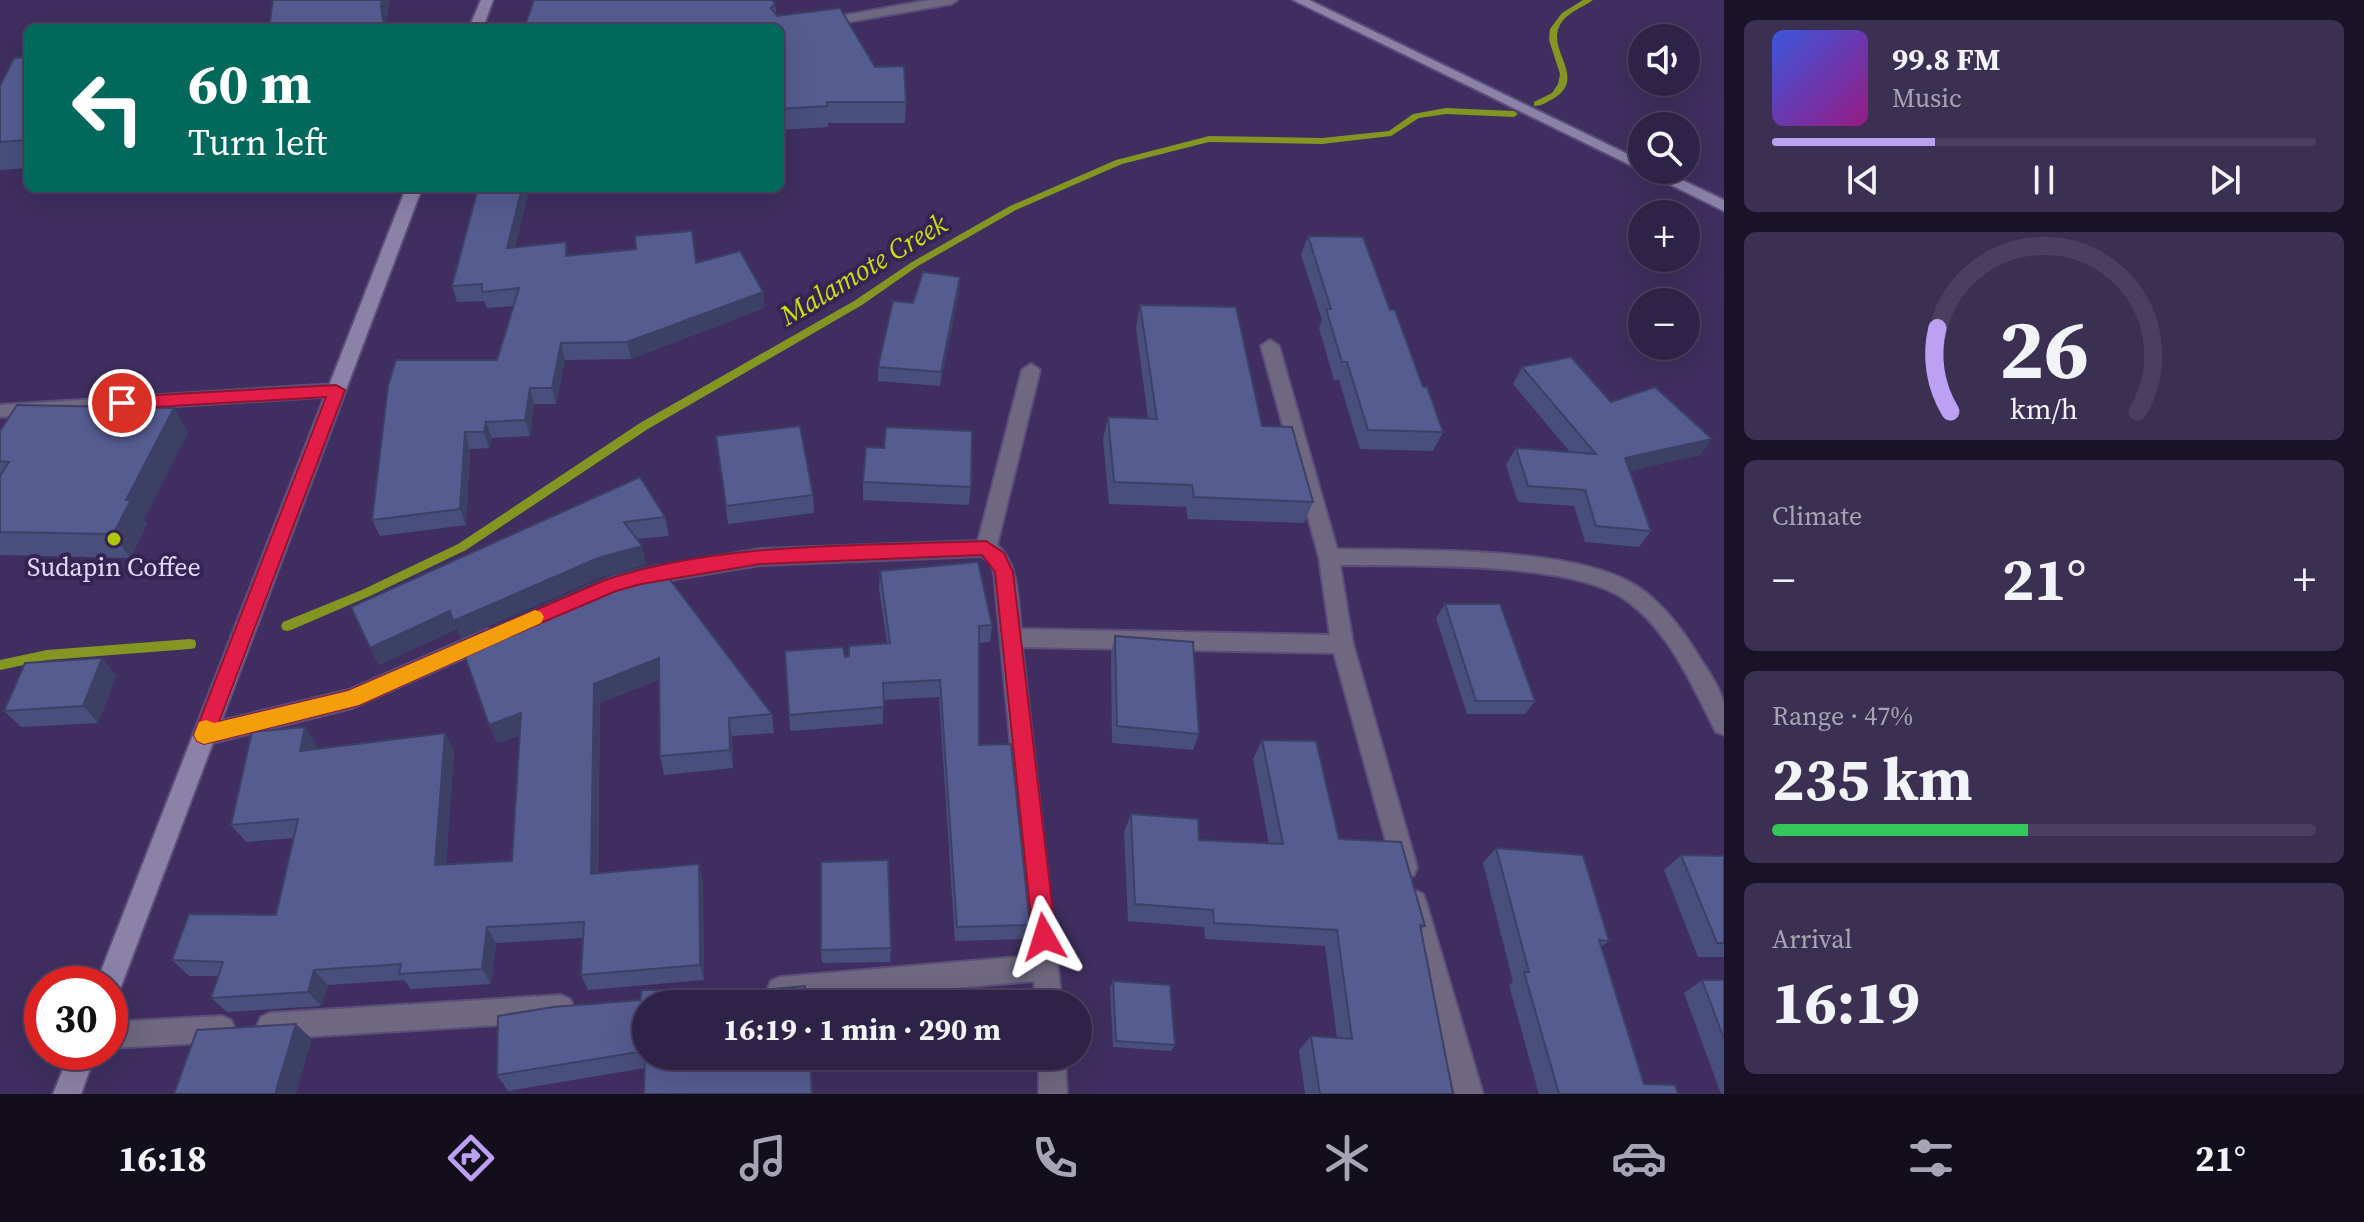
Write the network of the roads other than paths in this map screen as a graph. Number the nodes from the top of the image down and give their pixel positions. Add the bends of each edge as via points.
1 (487, 0) edge
2 (951, 0) edge
3 (1299, 0) edge
4 (478, 24) edge
5 (784, 29) edge
6 (1628, 160) edge
7 (1678, 184) edge
8 (412, 192) edge
9 (1724, 206) edge
10 (1270, 346) dead end
11 (1031, 370) dead end
12 (336, 390) junction
13 (0, 411) edge
14 (986, 548) junction
15 (1329, 557) junction
16 (626, 581) edge
17 (508, 629) edge
18 (1012, 638) junction
19 (1342, 644) junction
20 (1724, 725) edge
21 (204, 735) junction
22 (116, 966) edge
23 (1047, 967) junction
24 (783, 990) edge
25 (1048, 990) edge
26 (579, 1007) edge
27 (128, 1034) edge
28 (76, 1070) edge
29 (1052, 1070) edge
30 (67, 1094) edge
31 (1053, 1094) edge
32 (1469, 1094) edge

1 - 4 main road
2 - 5 street
3 - 6 main road
7 - 9 main road
8 - 12 main road
10 - 15 street
11 - 14 street
12 - 13 street
12 - 21 main road
14 - 16 street via 760,557
14 - 18 street via 1004,572
15 - 19 street
15 - 20 street via 1534,565 1590,575 1628,590 1685,649
17 - 21 street via 352,699
18 - 19 street
18 - 23 street
19 - 32 street
21 - 22 main road
23 - 24 street
23 - 25 street
26 - 27 street
28 - 30 main road
29 - 31 street

